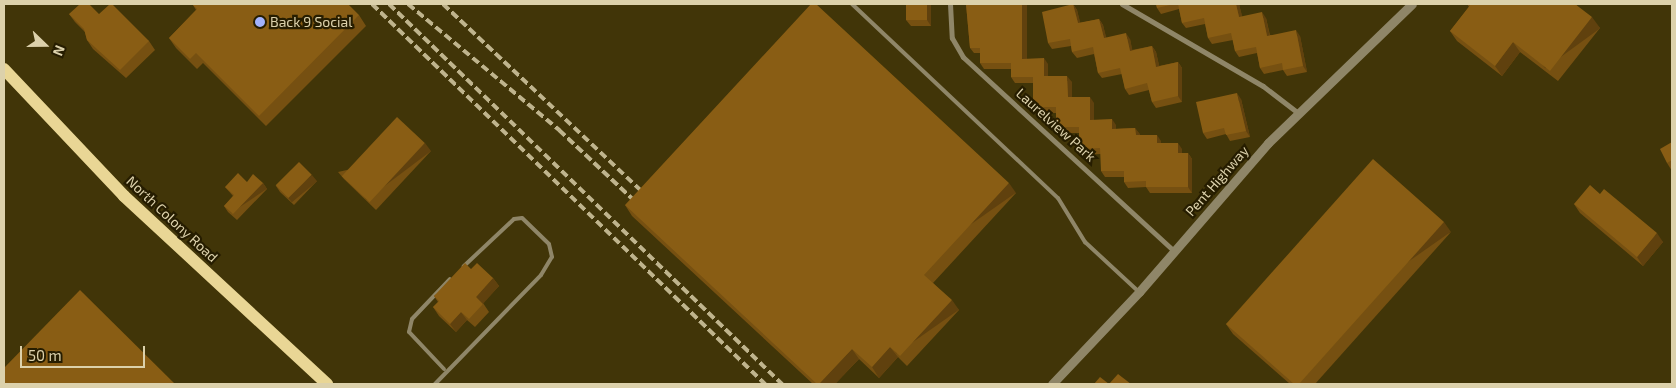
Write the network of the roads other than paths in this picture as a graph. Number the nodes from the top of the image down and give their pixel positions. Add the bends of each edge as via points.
1 (852, 4) edge
2 (950, 4) edge
3 (1122, 4) edge
4 (1412, 4) edge
5 (4, 69) edge
6 (1298, 113) junction
7 (1174, 251) junction
8 (459, 270) edge
9 (452, 277) edge
10 (1139, 292) junction
11 (444, 369) junction
12 (327, 384) edge
13 (434, 384) edge
14 (1052, 384) edge

1 - 10 lane via 1058,198 1085,242
2 - 7 street, Laurelview Park via 952,38 963,57
3 - 6 street via 1263,86
4 - 6 street, Pent Highway
5 - 12 main road, North Colony Road via 124,196
6 - 7 street, Pent Highway
7 - 10 street, Pent Highway
8 - 11 lane via 514,219 522,218 549,244 552,258 534,282
9 - 11 lane via 416,314 409,332
10 - 14 street, Pent Highway
11 - 13 lane

